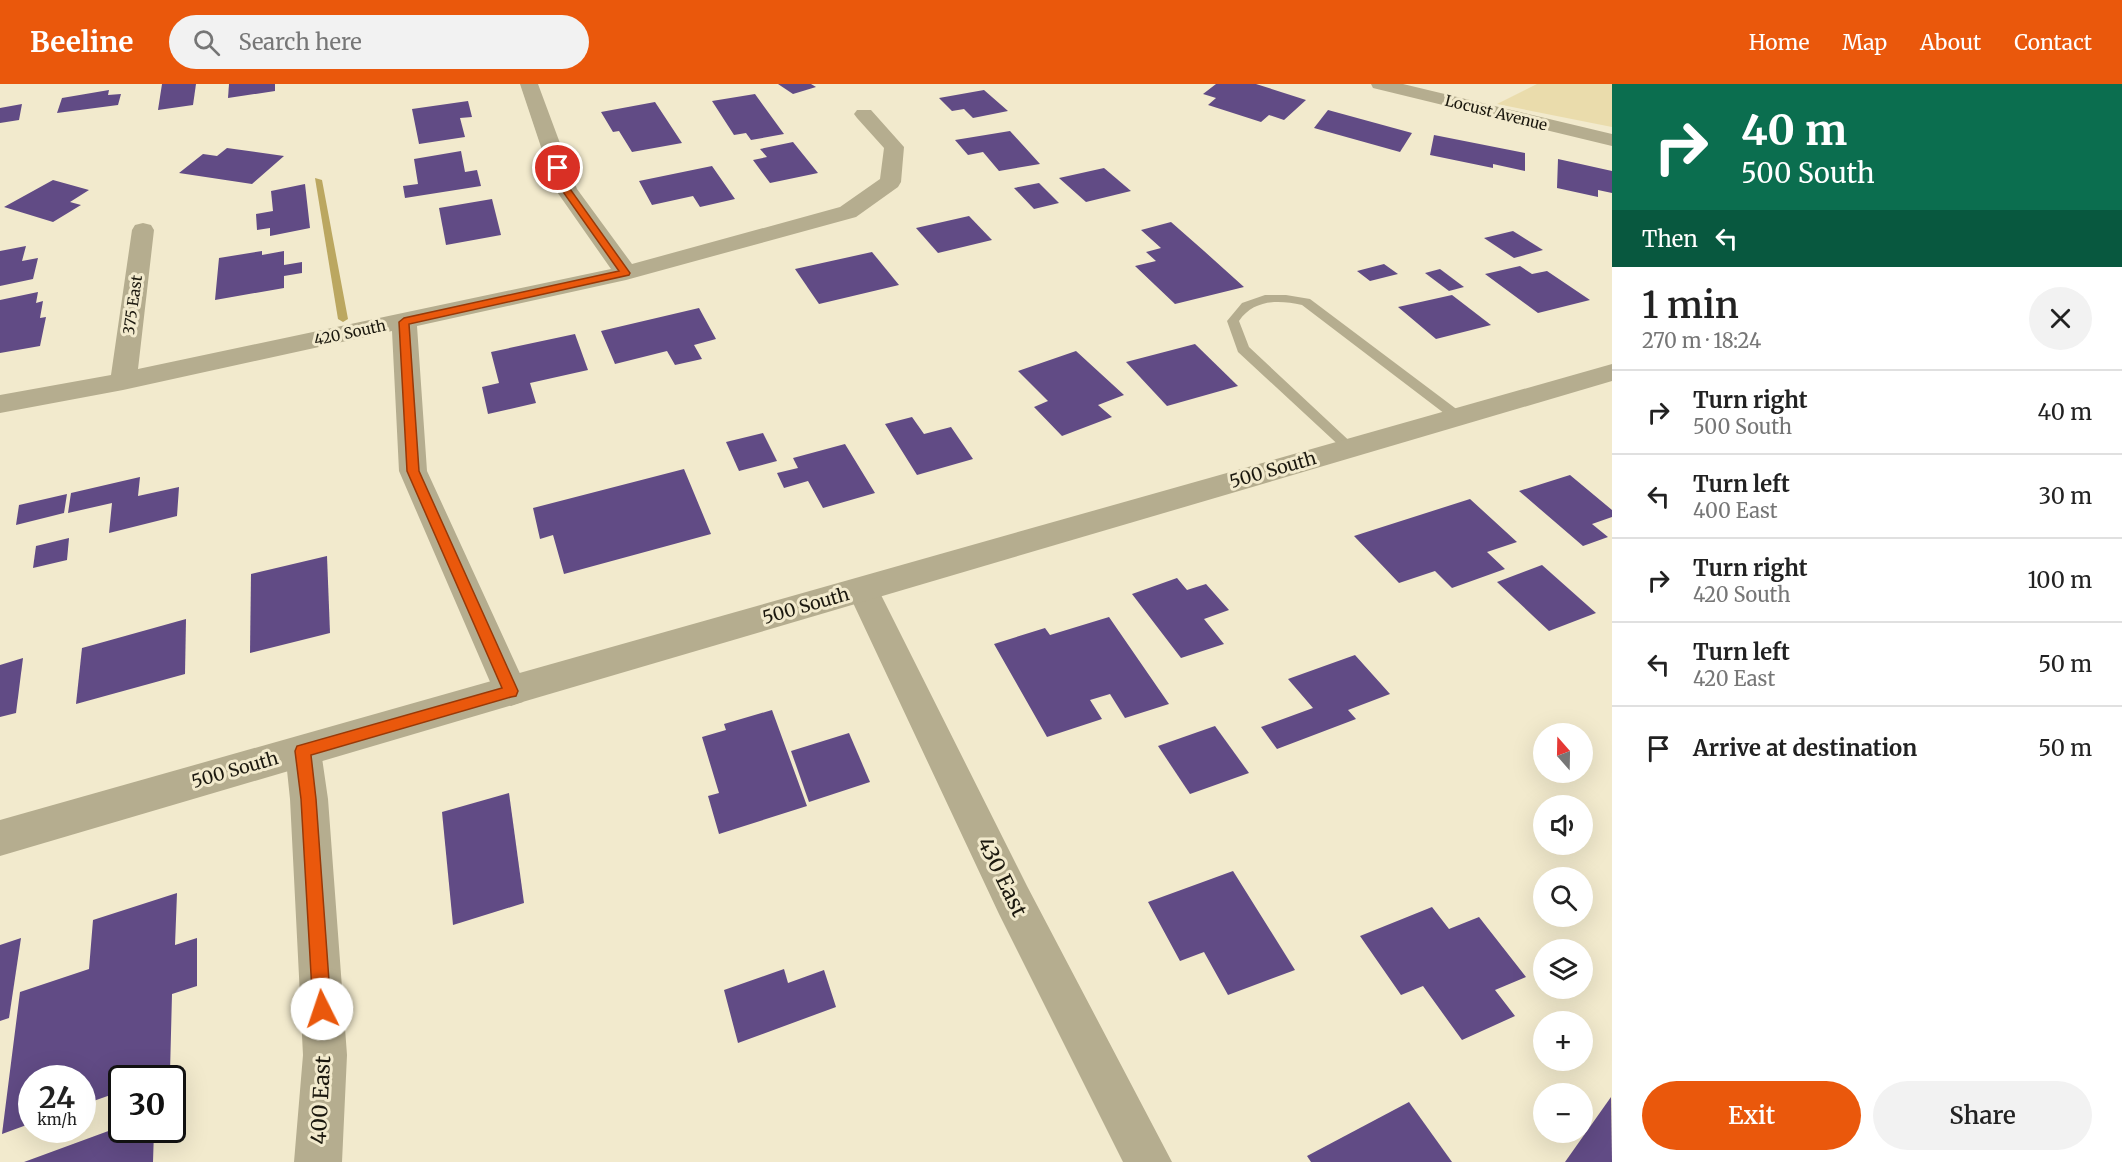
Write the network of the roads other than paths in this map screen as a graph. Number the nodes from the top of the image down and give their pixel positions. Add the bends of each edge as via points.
1 (529, 84) edge
2 (1380, 84) edge
3 (864, 114) dead end
4 (1612, 140) edge
5 (143, 230) dead end
6 (626, 273) junction
7 (404, 322) junction
8 (1612, 372) edge
9 (123, 381) junction
10 (0, 404) edge
11 (1458, 417) junction
12 (1350, 448) junction
13 (863, 590) junction
14 (511, 691) junction
15 (303, 751) junction
16 (0, 838) edge
17 (318, 1162) edge
18 (1148, 1162) edge

1 - 6 street via 566,189
2 - 4 street, Locust Avenue
3 - 6 street, 420 South via 894,147 890,183 848,212
5 - 9 street, 375 East
6 - 7 street, 420 South
7 - 9 street, 420 South
7 - 14 street via 413,471
8 - 11 street, 500 South
9 - 10 street, 420 South
11 - 12 street, 500 South
11 - 12 lane via 1306,302 1268,298 1237,312 1233,321 1243,349
12 - 13 street, 500 South
13 - 14 street, 500 South
13 - 18 street, 430 East via 1013,900
14 - 15 street, 500 South
15 - 16 street, 500 South
15 - 17 street, 400 East via 325,1055

